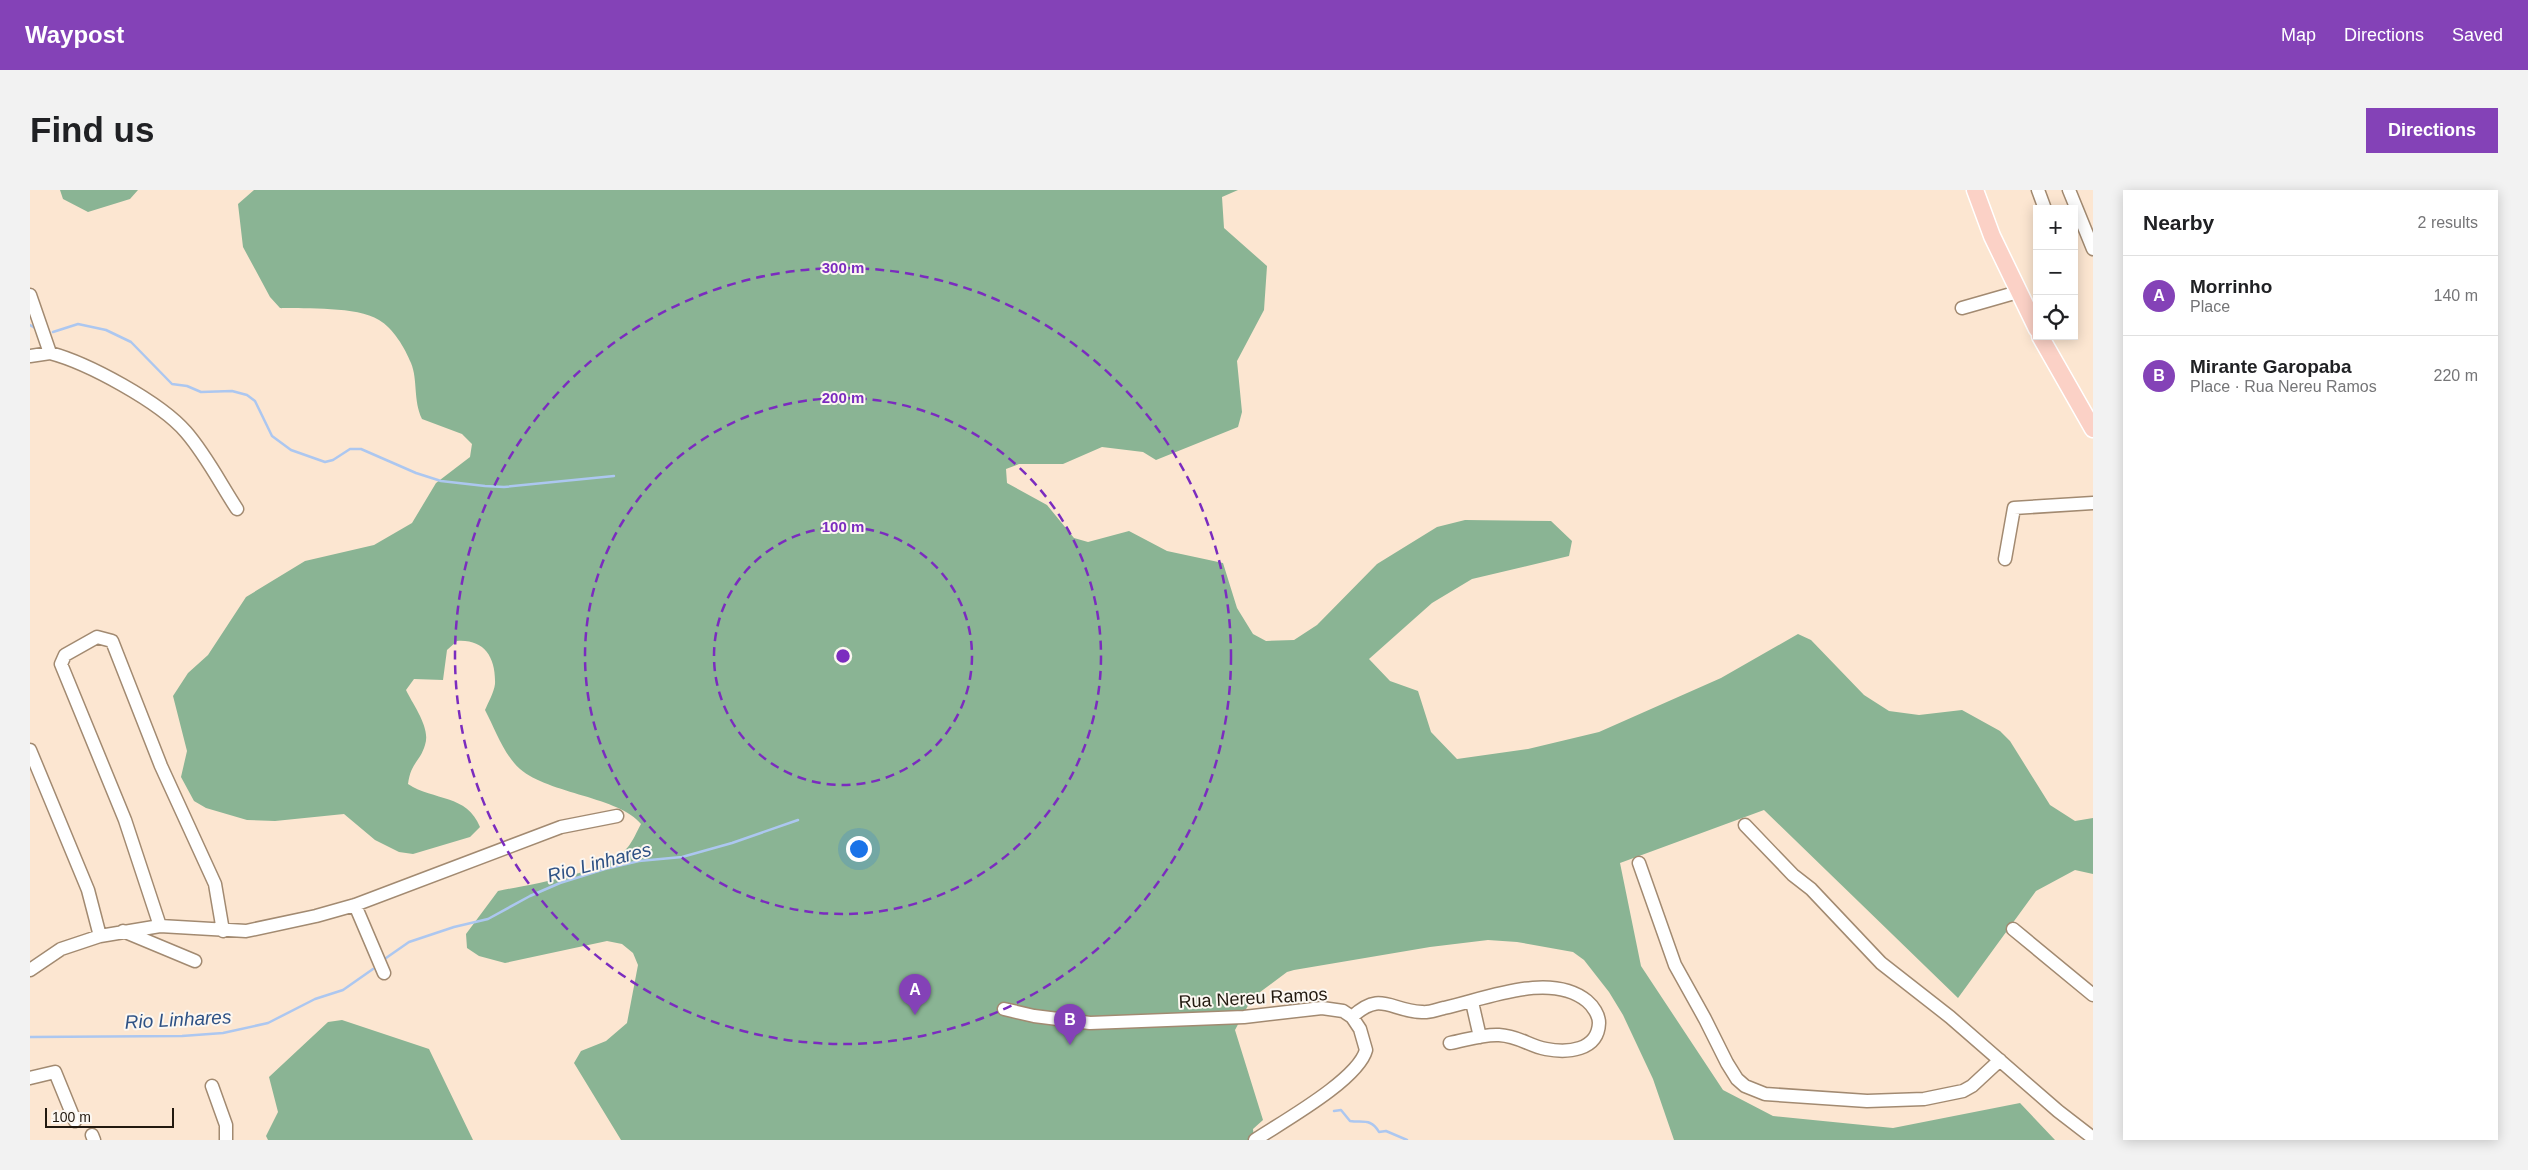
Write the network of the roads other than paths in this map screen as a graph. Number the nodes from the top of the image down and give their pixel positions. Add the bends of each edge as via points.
1 (1975, 190) edge
2 (2038, 190) edge
3 (2069, 190) edge
4 (2044, 205) edge
5 (2093, 249) edge
6 (2018, 292) junction
7 (30, 295) edge
8 (1962, 308) dead end
9 (2033, 321) edge
10 (2042, 340) edge
11 (50, 353) junction
12 (30, 356) edge
13 (2093, 429) edge
14 (2093, 503) edge
15 (236, 509) dead end
16 (2005, 559) dead end
17 (30, 750) edge
18 (617, 816) dead end
19 (1745, 825) dead end
20 (1639, 863) dead end
21 (355, 905) junction
22 (160, 926) junction
23 (2013, 929) dead end
24 (123, 931) junction
25 (223, 931) junction
26 (100, 936) junction
27 (195, 961) dead end
28 (30, 970) edge
29 (384, 973) dead end
30 (2093, 995) edge
31 (1472, 1002) junction
32 (1004, 1009) dead end
33 (1352, 1017) junction
34 (1480, 1037) junction
35 (1450, 1043) dead end
36 (2000, 1060) junction
37 (30, 1078) edge
38 (212, 1086) dead end
39 (74, 1121) dead end
40 (2093, 1138) edge
41 (226, 1140) edge
42 (1255, 1140) edge

1 - 6 main road
2 - 4 street
3 - 5 street
6 - 8 street
6 - 9 main road
7 - 11 street
10 - 13 main road
11 - 12 street
11 - 15 street via 83,364 171,417 200,450
14 - 16 street via 2014,508
17 - 26 street via 88,890
18 - 21 street via 561,827
19 - 36 street via 1881,963
20 - 36 street via 1675,965 1727,1063 1745,1086 1764,1094 1867,1101 1924,1099 1963,1091
21 - 25 street via 255,930
21 - 29 street
22 - 24 street
22 - 25 street
22 - 25 street via 125,820 61,664 65,655 97,637 112,641 161,766 216,884
23 - 30 street
24 - 26 street
24 - 27 street
26 - 28 street via 61,949
31 - 33 street via 1423,1012 1369,1004
31 - 34 street
31 - 34 street via 1530,988 1553,987 1581,996 1592,1005 1599,1021 1594,1040 1579,1049 1546,1049 1512,1036
32 - 33 street, Rua Nereu Ramos via 1083,1022 1244,1017 1322,1008
33 - 42 street via 1360,1029 1366,1050 1359,1065 1320,1098
34 - 35 street
36 - 40 street
37 - 39 street via 54,1072
38 - 41 street via 226,1125

